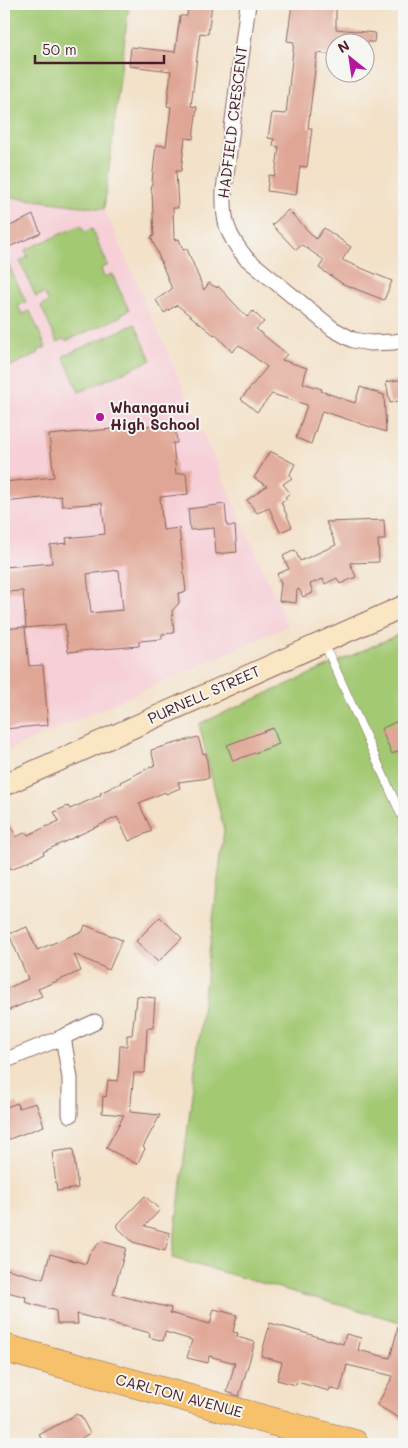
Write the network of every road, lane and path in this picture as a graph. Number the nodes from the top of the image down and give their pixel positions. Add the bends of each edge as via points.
1 (248, 4) edge
2 (404, 340) edge
3 (404, 606) edge
4 (323, 641) junction
5 (4, 785) edge
6 (403, 819) dead end
7 (95, 1022) dead end
8 (63, 1037) junction
9 (4, 1061) edge
10 (70, 1115) dead end
11 (4, 1348) edge
12 (354, 1444) edge

1 - 2 street, HADFIELD CRESCENT via 224,190 223,211 227,229 246,258 333,329 353,340 370,343
3 - 4 main road, PURNELL STREET
4 - 5 main road, PURNELL STREET
4 - 6 lane
7 - 8 street
8 - 9 street
8 - 10 street via 70,1078
11 - 12 highway, CARLTON AVENUE

